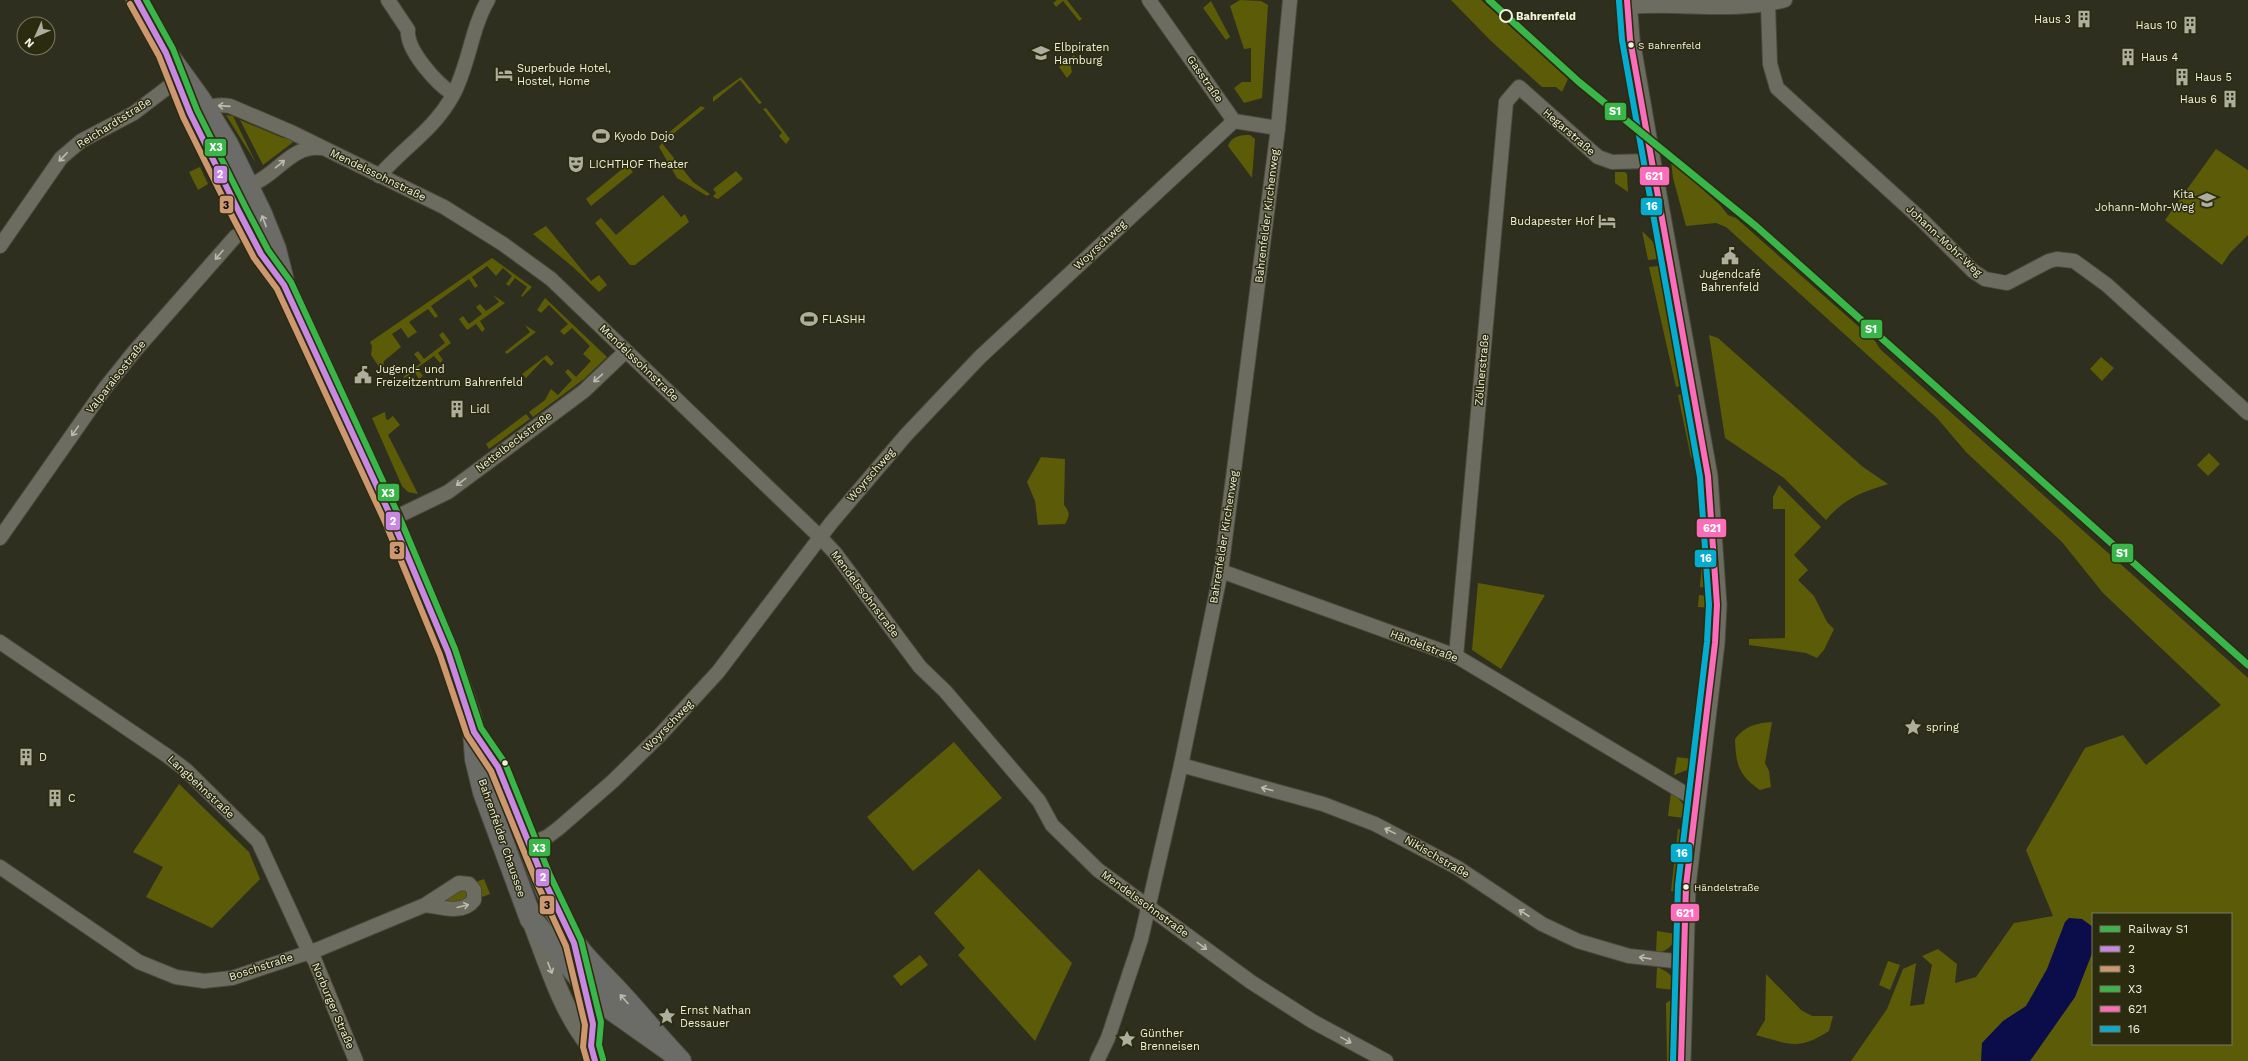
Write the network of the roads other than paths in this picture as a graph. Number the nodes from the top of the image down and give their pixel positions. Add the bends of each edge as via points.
1 (137, 0) edge
2 (388, 0) edge
3 (488, 0) edge
4 (1149, 0) edge
5 (1290, 0) edge
6 (1784, 0) edge
7 (1628, 3) edge
8 (1768, 5) junction
9 (166, 53) junction
10 (176, 81) junction
11 (1519, 87) joint
12 (453, 94) junction
13 (206, 110) junction
14 (1234, 121) junction
15 (1278, 128) junction
16 (200, 134) junction
17 (324, 149) junction
18 (1650, 161) junction
19 (220, 175) junction
20 (380, 176) junction
21 (248, 186) junction
22 (248, 229) junction
23 (0, 246) edge
24 (284, 285) junction
25 (626, 351) junction
26 (2248, 413) edge
27 (392, 519) junction
28 (820, 537) junction
29 (0, 538) edge
30 (1221, 571) junction
31 (0, 642) edge
32 (1456, 656) junction
33 (474, 732) junction
34 (1181, 765) junction
35 (1696, 800) junction
36 (529, 844) junction
37 (0, 867) edge
38 (425, 905) dead end
39 (1148, 907) junction
40 (531, 919) junction
41 (574, 943) junction
42 (309, 952) junction
43 (1684, 962) junction
44 (581, 979) junction
45 (593, 1054) edge
46 (674, 1055) edge
47 (356, 1061) edge
48 (1096, 1061) edge
49 (1386, 1061) edge
50 (1681, 1061) edge

1 - 9 main road, Bahrenfelder Chaussee
2 - 12 street via 408,30 408,37 420,59 436,81
3 - 12 street
4 - 14 street, Gasstraße
5 - 15 street, Bahrenfelder Kirchenweg
6 - 8 street
7 - 8 street via 1724,8
7 - 18 street via 1630,39
8 - 26 street, Johann-Mohr-Weg via 1770,64 1777,88 1922,220 1973,271 1985,279 2007,283 2049,261 2074,261 2107,285
9 - 10 main road, Bahrenfelder Chaussee
9 - 13 main road, Bahrenfelder Chaussee
10 - 16 main road, Bahrenfelder Chaussee
10 -> 23 street, Reichardtstraße via 134,113 81,141 61,158
11 - 18 street, Hegarstraße via 1598,157 1612,162
11 - 32 street, Zöllnerstraße via 1506,102
12 - 20 street via 434,125 394,159
13 - 16 street via 200,121
17 -> 13 street, Mendelssohnstraße via 230,106 221,104
13 - 21 main road, Bahrenfelder Chaussee
14 - 15 street
14 - 28 street, Woyrschweg via 980,357 891,451
15 - 30 street, Bahrenfelder Kirchenweg
16 - 19 main road, Bahrenfelder Chaussee
17 - 20 street, Mendelssohnstraße
21 -> 17 street, Mendelssohnstraße via 263,179 303,149
18 - 35 street via 1702,438 1713,530 1717,605 1715,638
19 - 21 street via 238,186
19 - 22 main road, Bahrenfelder Chaussee
20 - 25 street, Mendelssohnstraße via 444,207 503,244 551,279
24 -> 21 main road, Bahrenfelder Chaussee via 275,249
22 - 24 main road, Bahrenfelder Chaussee via 261,254
22 -> 29 street, Valparaisostraße via 235,237 128,359
24 - 27 main road, Bahrenfelder Chaussee
25 -> 27 street, Nettelbeckstraße via 584,391 448,492
25 - 28 street, Mendelssohnstraße
27 - 33 main road, Bahrenfelder Chaussee via 448,652
28 - 36 street, Woyrschweg via 739,646 680,714 617,777 560,828 547,837
28 - 39 street, Mendelssohnstraße via 920,667 944,691 1039,801 1052,825 1098,870
30 - 32 street, Händelstraße
30 - 34 street, Bahrenfelder Kirchenweg
31 - 42 street, Langbehnstraße via 166,754 186,770 258,841
32 - 35 street, Händelstraße
33 - 36 main road, Bahrenfelder Chaussee via 498,767
33 - 40 main road, Bahrenfelder Chaussee via 476,759 484,792
34 - 39 street, Bahrenfelder Kirchenweg
43 -> 34 street, Nikischstraße via 1629,956 1578,941 1542,924 1423,848 1369,821 1322,804
35 - 43 street via 1686,886
36 - 41 main road, Bahrenfelder Chaussee
37 - 42 street, Boschstraße via 139,962 176,977 204,981 232,978
38 - 42 street, Boschstraße
39 - 48 street, Bahrenfelder Kirchenweg via 1135,960 1108,1038
39 -> 49 street, Mendelssohnstraße via 1278,1000
40 - 44 main road, Bahrenfelder Chaussee
40 -> 45 street, Bahrenfelder Chaussee via 563,1000
41 - 44 street, Bahrenfelder Chaussee
46 -> 41 main road via 589,963
42 - 47 street, Norburger Straße
43 - 50 street via 1681,994
44 - 45 street, Bahrenfelder Chaussee via 593,1024
44 - 46 main road, Bahrenfelder Chaussee via 610,1008

